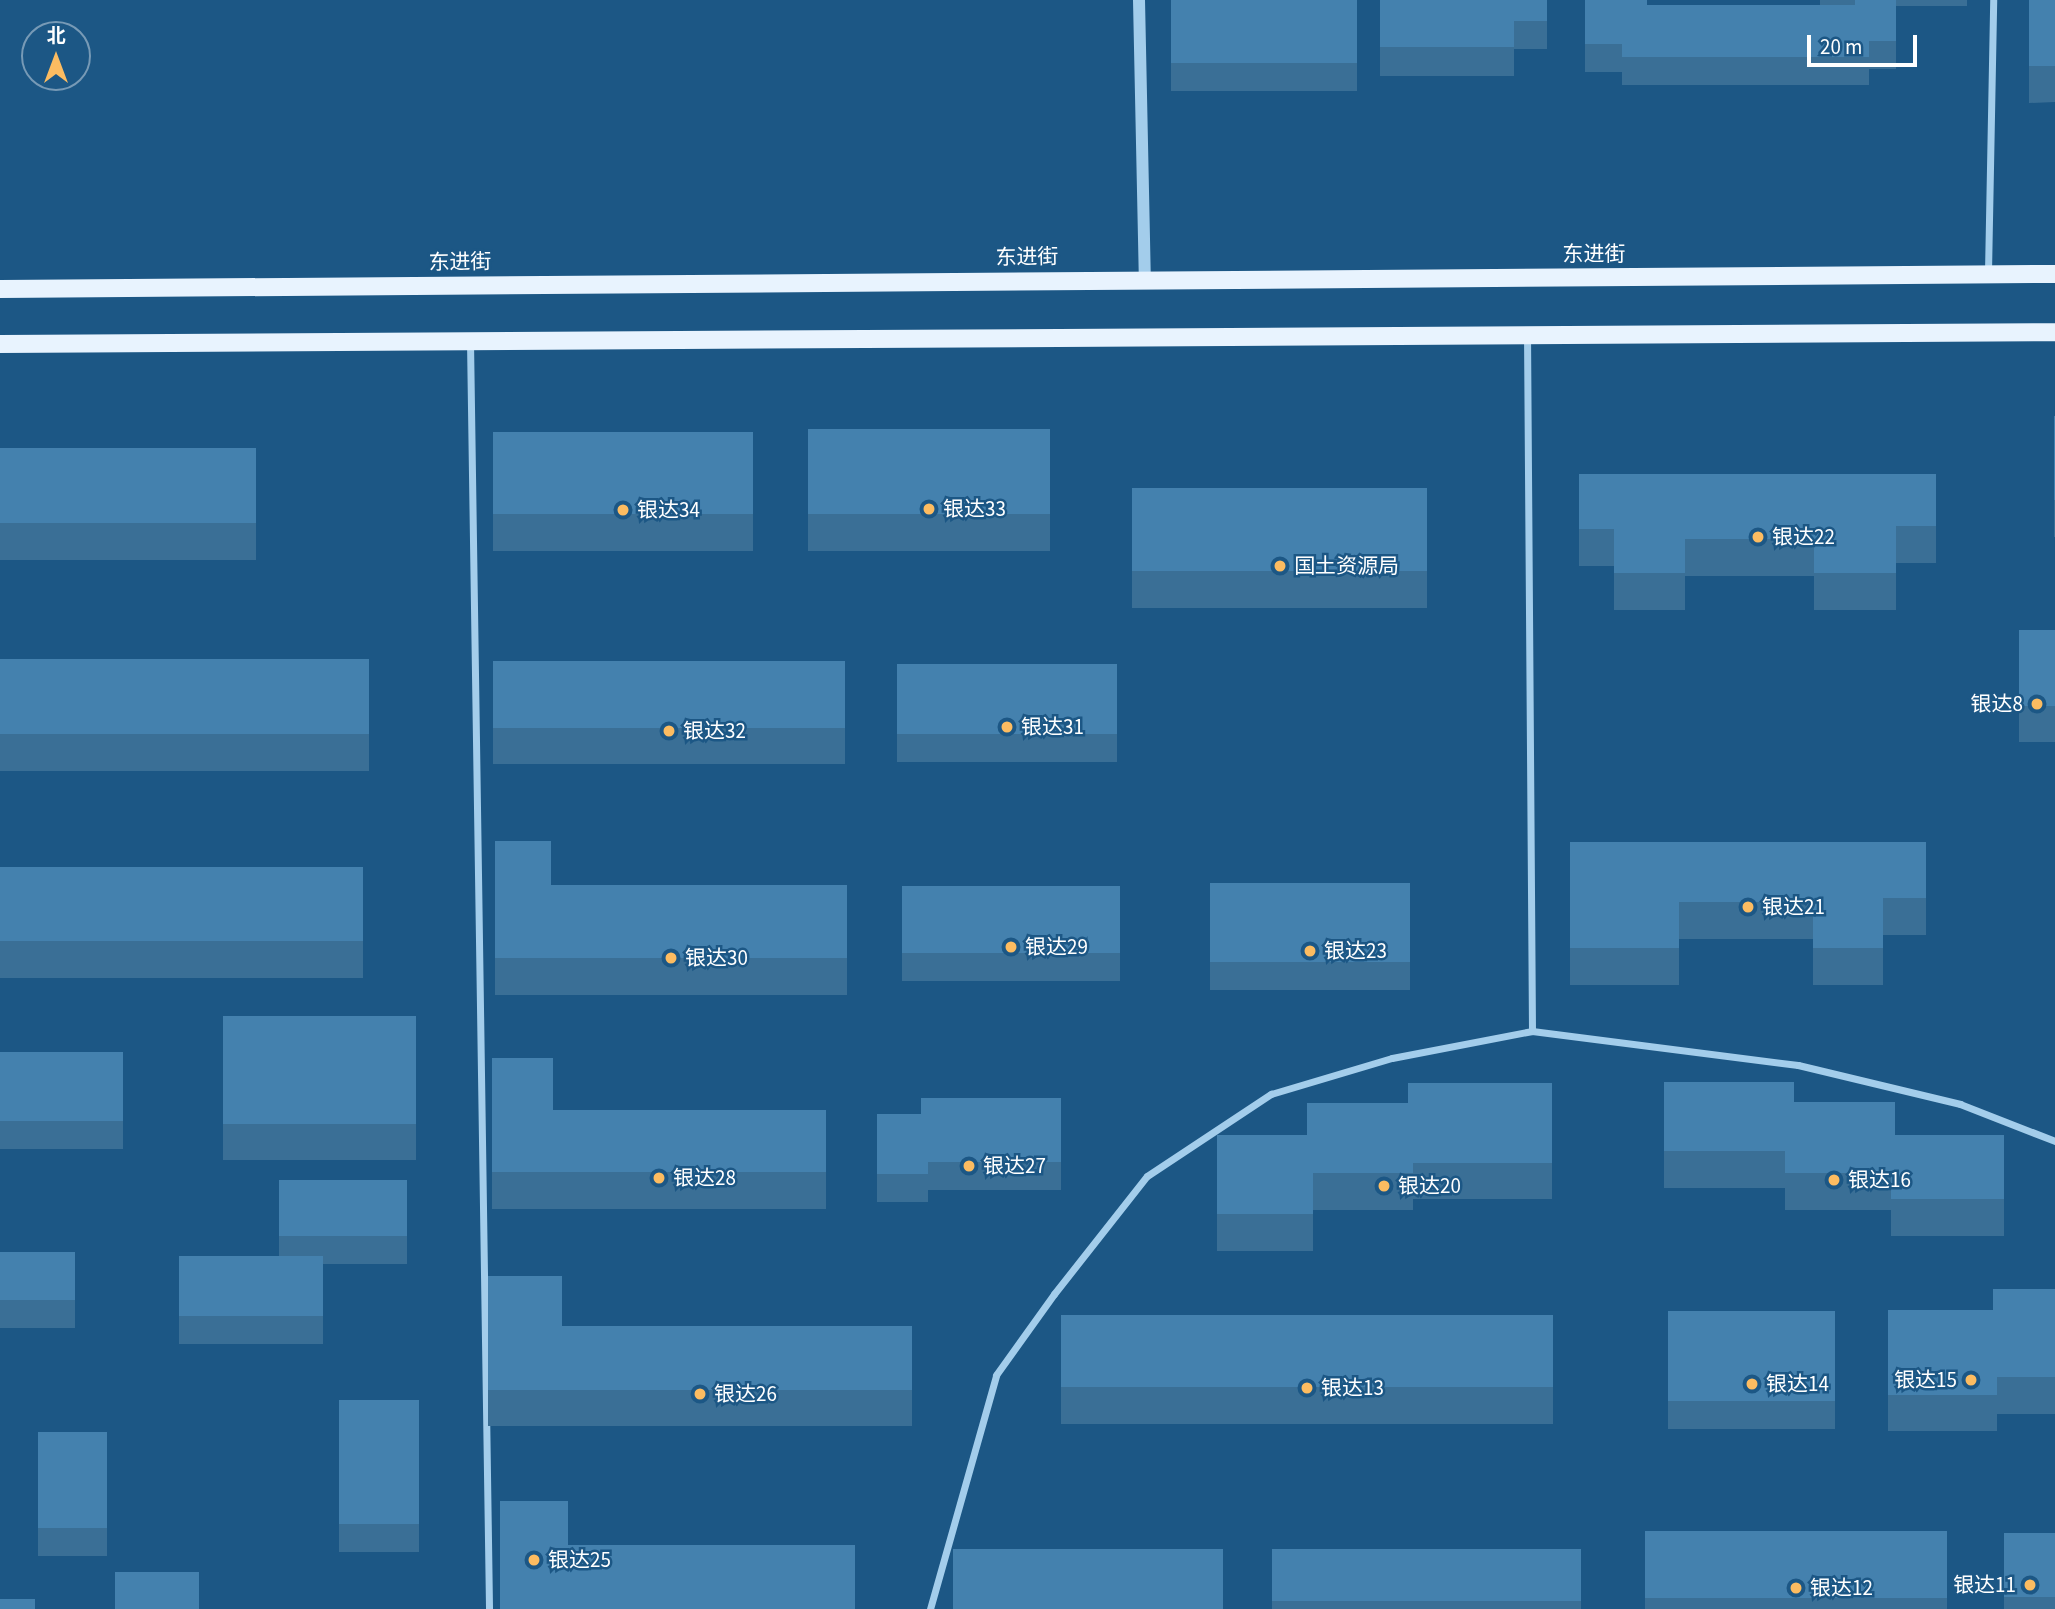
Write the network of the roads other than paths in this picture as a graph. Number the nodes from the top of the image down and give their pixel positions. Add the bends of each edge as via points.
1 (1139, 0) edge
2 (1993, 0) edge
3 (2055, 274) edge
4 (1988, 275) junction
5 (1145, 279) junction
6 (0, 289) edge
7 (2055, 332) edge
8 (1527, 333) junction
9 (470, 340) junction
10 (0, 344) edge
11 (1532, 1031) junction
12 (2055, 1140) edge
13 (489, 1609) edge
14 (930, 1609) edge

1 - 5 street
2 - 4 street
3 - 4 main road, 东进街
4 - 5 main road, 东进街
5 - 6 main road, 东进街
7 - 8 main road
8 - 9 main road
8 - 11 street
9 - 10 main road
9 - 13 street
11 - 12 street via 1798,1065 1960,1104
11 - 14 street via 1392,1058 1271,1094 1147,1176 996,1375

